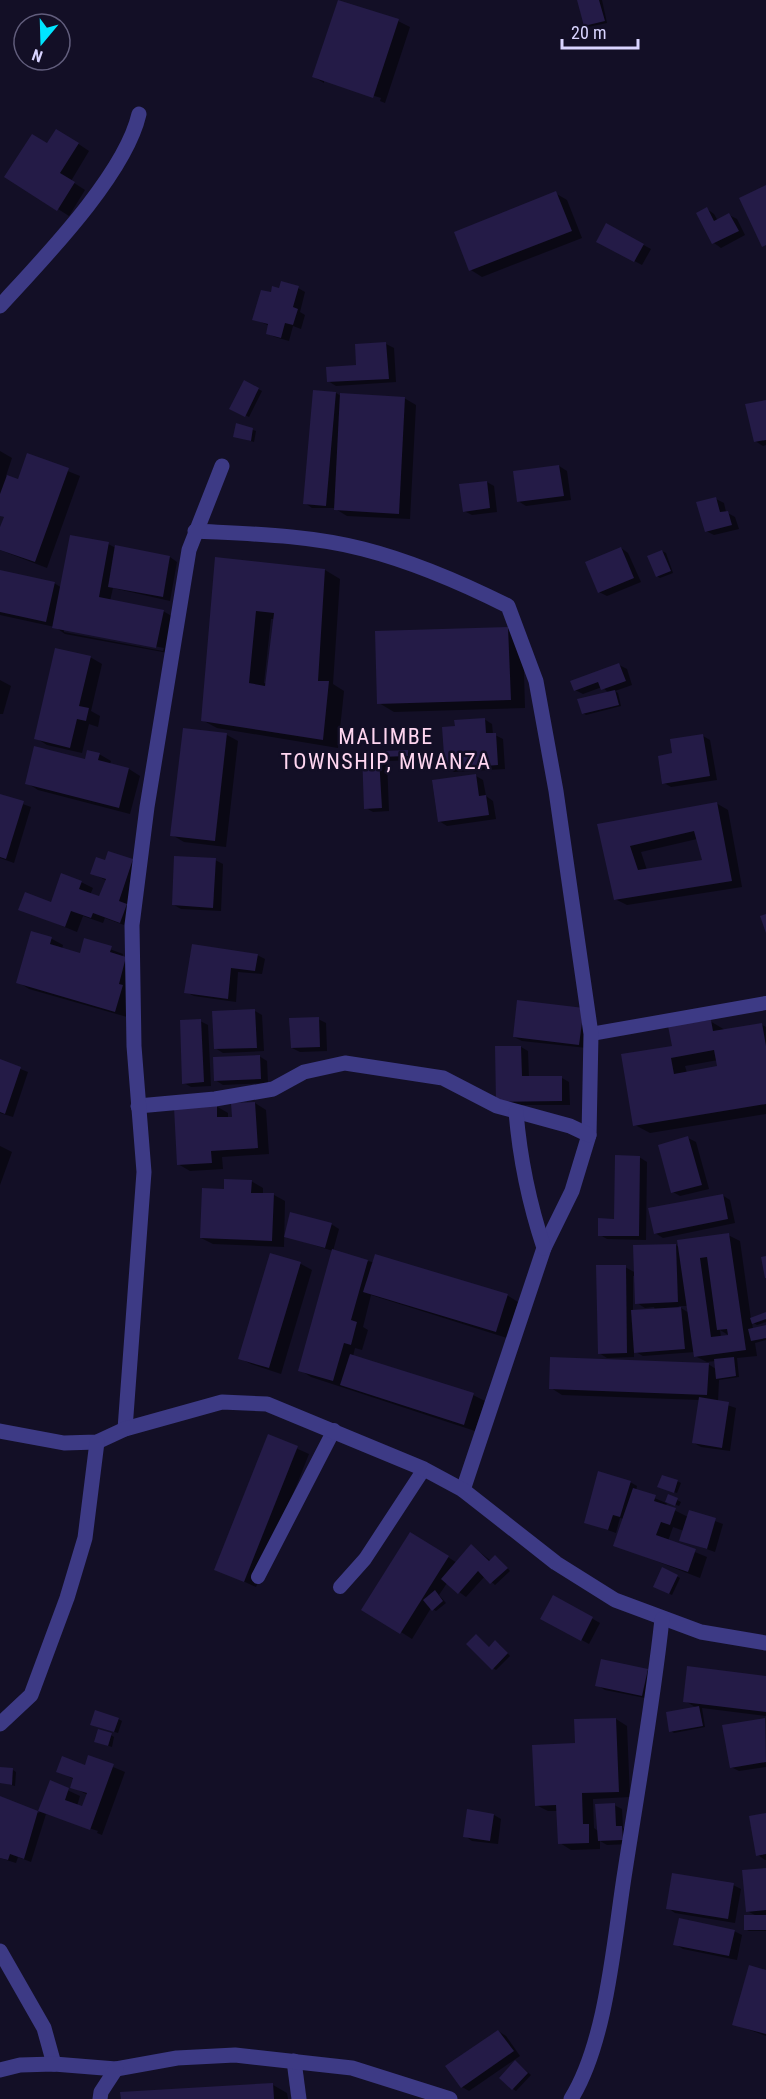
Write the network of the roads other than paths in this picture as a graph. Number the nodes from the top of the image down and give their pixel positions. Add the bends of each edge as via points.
1 (139, 114) dead end
2 (0, 306) edge
3 (222, 466) dead end
4 (195, 531) junction
5 (766, 1003) edge
6 (591, 1034) junction
7 (138, 1106) junction
8 (516, 1112) junction
9 (589, 1135) junction
10 (544, 1248) junction
11 (125, 1428) junction
12 (334, 1430) junction
13 (0, 1431) edge
14 (97, 1442) junction
15 (424, 1469) junction
16 (463, 1490) junction
17 (258, 1576) dead end
18 (340, 1587) dead end
19 (662, 1619) junction
20 (766, 1643) edge
21 (0, 1724) edge
22 (0, 1951) edge
23 (294, 2061) junction
24 (54, 2064) junction
25 (116, 2068) junction
26 (0, 2070) edge
27 (100, 2099) edge
28 (299, 2099) edge
29 (450, 2099) edge
30 (571, 2099) edge

1 - 2 street via 135,134 118,161 62,237
3 - 4 street
4 - 6 street via 284,536 364,549 455,580 508,606 536,681
4 - 7 street via 147,807 132,925
5 - 6 lane
6 - 9 street
7 - 8 street via 273,1089 304,1072 345,1063 443,1078
7 - 11 street via 144,1172
8 - 9 street
8 - 10 street via 529,1204
9 - 10 street via 572,1191
10 - 16 street
11 - 12 street via 222,1402 267,1404
11 - 14 street
12 - 15 street
12 - 17 lane
13 - 14 street via 64,1443
14 - 21 street via 85,1538 67,1598 31,1695
15 - 16 street
15 - 18 lane via 364,1559
16 - 19 street via 556,1563 615,1600
19 - 20 street via 701,1632
19 - 30 street via 608,1983 584,2078
22 - 24 street via 44,2028
23 - 25 street via 235,2055 177,2058
23 - 28 street
23 - 29 street via 352,2068
24 - 25 street
24 - 26 street
25 - 27 street

